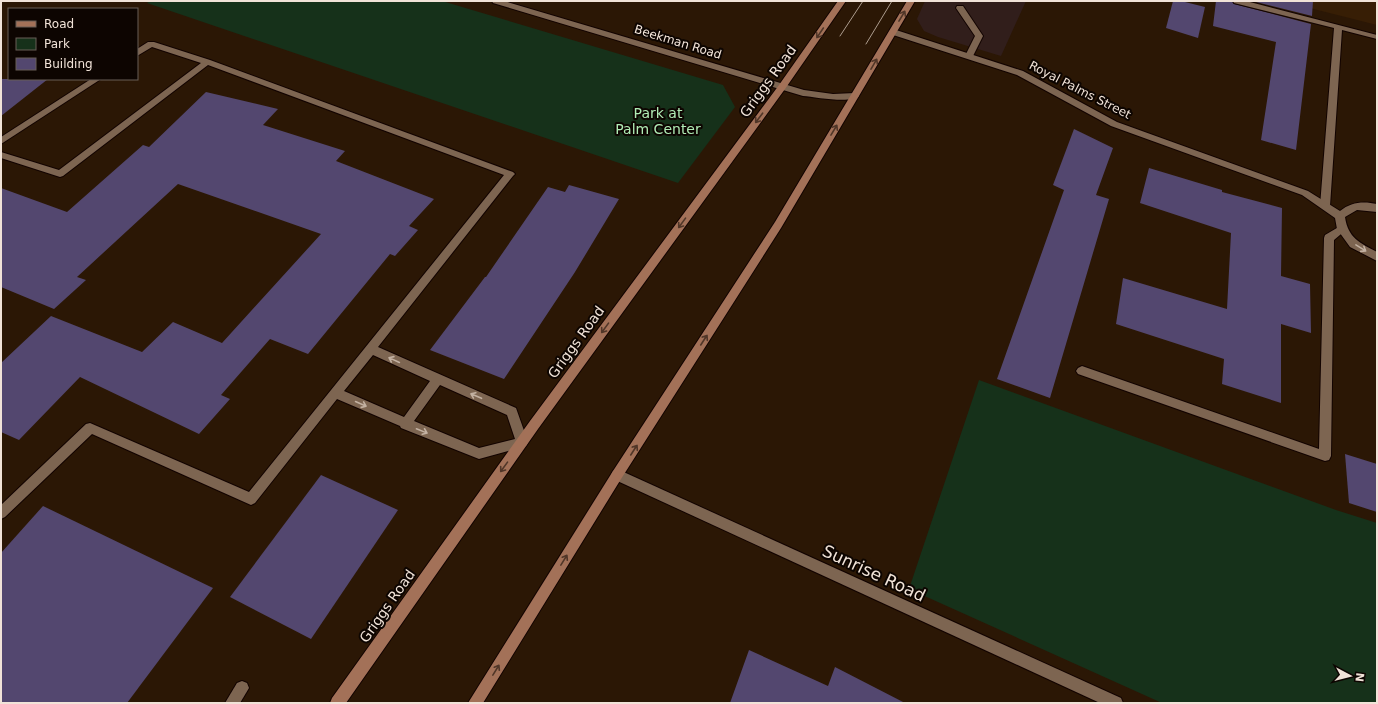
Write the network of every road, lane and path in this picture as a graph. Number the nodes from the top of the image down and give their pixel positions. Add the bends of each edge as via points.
1 (496, 1) edge
2 (842, 1) edge
3 (911, 1) edge
4 (1237, 1) edge
5 (960, 8) dead end
6 (1338, 27) junction
7 (893, 32) junction
8 (1377, 37) edge
9 (138, 52) edge
10 (969, 56) junction
11 (207, 62) junction
12 (95, 80) edge
13 (782, 87) junction
14 (855, 96) junction
15 (1, 141) edge
16 (1, 155) edge
17 (1325, 206) junction
18 (1377, 208) edge
19 (1340, 216) junction
20 (1342, 229) junction
21 (1377, 257) edge
22 (371, 349) junction
23 (1082, 371) dead end
24 (437, 380) junction
25 (336, 393) junction
26 (405, 424) junction
27 (522, 442) junction
28 (617, 475) junction
29 (1, 513) edge
30 (242, 688) dead end
31 (232, 703) edge
32 (337, 703) edge
33 (475, 703) edge
34 (1116, 703) edge

1 - 13 street, Beekman Road
2 -> 13 main road, Griggs Road
7 -> 3 main road
4 - 6 street
5 - 10 street via 979,36
6 - 8 street
6 - 17 street
7 - 10 street, Royal Palms Street
14 -> 7 main road
9 - 11 street via 151,44
10 - 17 street, Royal Palms Street via 1020,72 1114,124 1305,193
11 - 16 street via 60,174
11 - 22 street via 510,174
12 - 15 street
13 - 14 street, Beekman Road via 833,97
13 -> 27 main road, Griggs Road
28 -> 14 main road via 778,225
17 - 19 street, Royal Palms Street
18 - 19 street via 1367,205 1350,207
19 - 20 street
20 -> 21 street via 1354,244
20 - 23 street via 1329,238 1325,456
24 -> 22 street
22 - 25 street
24 - 26 street
27 -> 24 street via 512,412
25 -> 26 street
25 - 29 street via 251,500 90,428
26 -> 27 street via 479,454
27 -> 32 main road, Griggs Road
33 -> 28 main road
28 - 34 street, Sunrise Road
30 - 31 street

